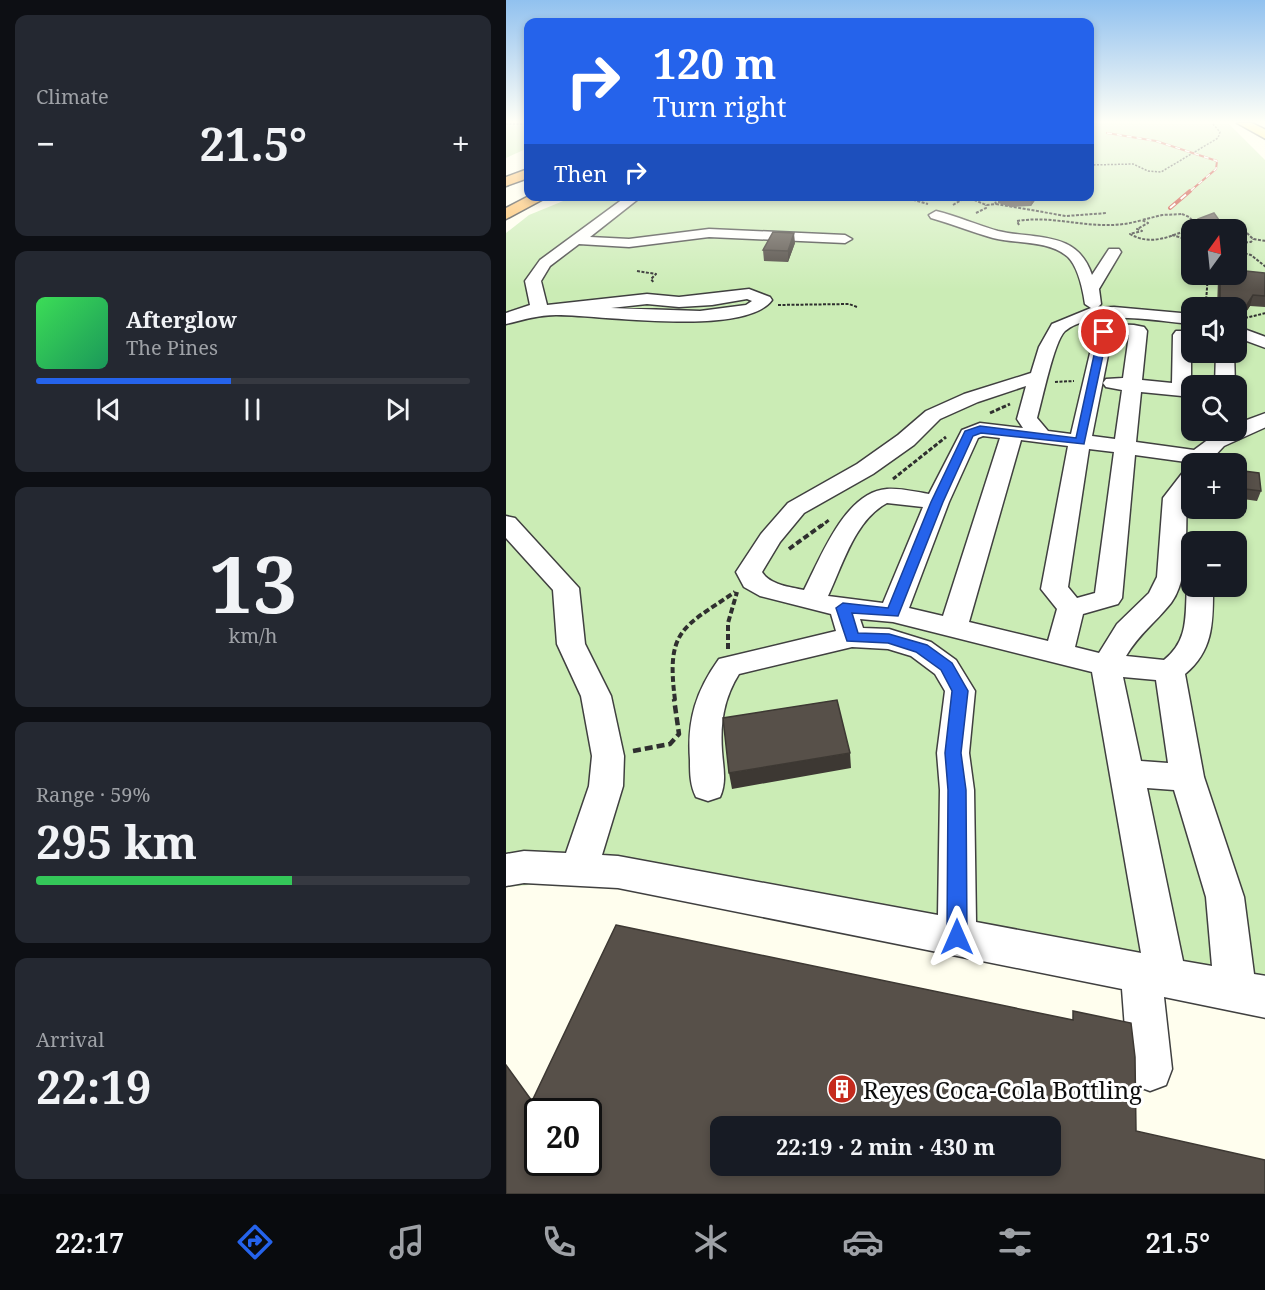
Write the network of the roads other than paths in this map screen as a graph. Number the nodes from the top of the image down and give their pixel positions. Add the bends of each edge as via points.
1 (532, 201) edge
2 (629, 201) edge
3 (506, 214) edge
4 (936, 215) dead end
5 (845, 239) dead end
6 (577, 240) junction
7 (560, 252) junction
8 (1114, 252) dead end
9 (628, 253) dead end
10 (1091, 289) junction
11 (762, 305) road end
12 (530, 311) junction
13 (1092, 313) junction
14 (1181, 318) edge
15 (506, 319) edge
16 (1138, 331) junction
17 (1181, 335) edge
18 (1247, 335) edge
19 (1265, 343) edge
20 (1040, 376) junction
21 (1094, 382) junction
22 (1132, 385) junction
23 (1181, 390) edge
24 (1265, 419) edge
25 (1012, 433) junction
26 (1041, 436) junction
27 (1080, 441) junction
28 (1124, 447) junction
29 (1206, 453) edge
30 (1181, 461) edge
31 (1181, 488) edge
32 (937, 502) junction
33 (506, 523) edge
34 (1174, 534) junction
35 (1181, 543) edge
36 (1199, 597) edge
37 (812, 601) junction
38 (843, 608) junction
39 (1071, 608) junction
40 (893, 613) junction
41 (953, 627) junction
42 (852, 637) junction
43 (1059, 652) junction
44 (1106, 664) junction
45 (1170, 672) junction
46 (1129, 774) junction
47 (1187, 777) junction
48 (708, 788) dead end
49 (579, 869) junction
50 (506, 870) edge
51 (957, 937) junction
52 (1154, 976) junction
53 (1250, 994) edge
54 (1150, 1069) dead end

1 - 3 highway
2 - 6 street
4 - 10 street via 1065,249 1075,256
5 - 6 street via 751,240 709,233 629,243
6 - 7 street
7 - 9 street
7 - 12 street via 545,263 533,281 539,307
8 - 10 street
10 - 13 street
11 - 12 street via 734,314 685,316
12 - 15 street
13 - 14 street
13 - 20 street via 1058,328
16 - 17 street
16 - 21 street via 1104,332
16 - 22 street
18 - 19 street
20 - 26 street via 1027,419
20 - 37 street via 933,415 865,469 796,508 749,572 753,580 769,590
21 - 22 street
21 - 27 street
22 - 23 street
22 - 28 street
24 - 29 street via 1218,440
25 - 26 street
25 - 32 street via 980,429 969,434
25 - 41 street
26 - 27 street
27 - 28 street
27 - 39 street via 1054,589
28 - 30 street
28 - 39 street via 1108,598
31 - 34 street via 1175,498
32 - 37 street via 883,496 869,502 855,518
32 - 40 street
33 - 49 street via 566,588 571,644 596,696 608,756 606,786
34 - 35 street
34 - 44 street via 1170,577 1161,597 1127,631
36 - 45 street via 1197,640 1188,659
37 - 38 street
38 - 40 street
38 - 42 street
39 - 43 street
40 - 41 street
41 - 43 street
42 - 48 street via 729,666 716,684 704,722
42 - 51 street via 889,639 921,649 946,667 960,691 953,753 957,790
43 - 44 street
44 - 45 street
44 - 46 street
45 - 47 street
46 - 47 street
46 - 52 street
47 - 53 street via 1225,897
49 - 50 street
49 - 51 street via 618,872
51 - 52 street
52 - 53 street
52 - 54 street

